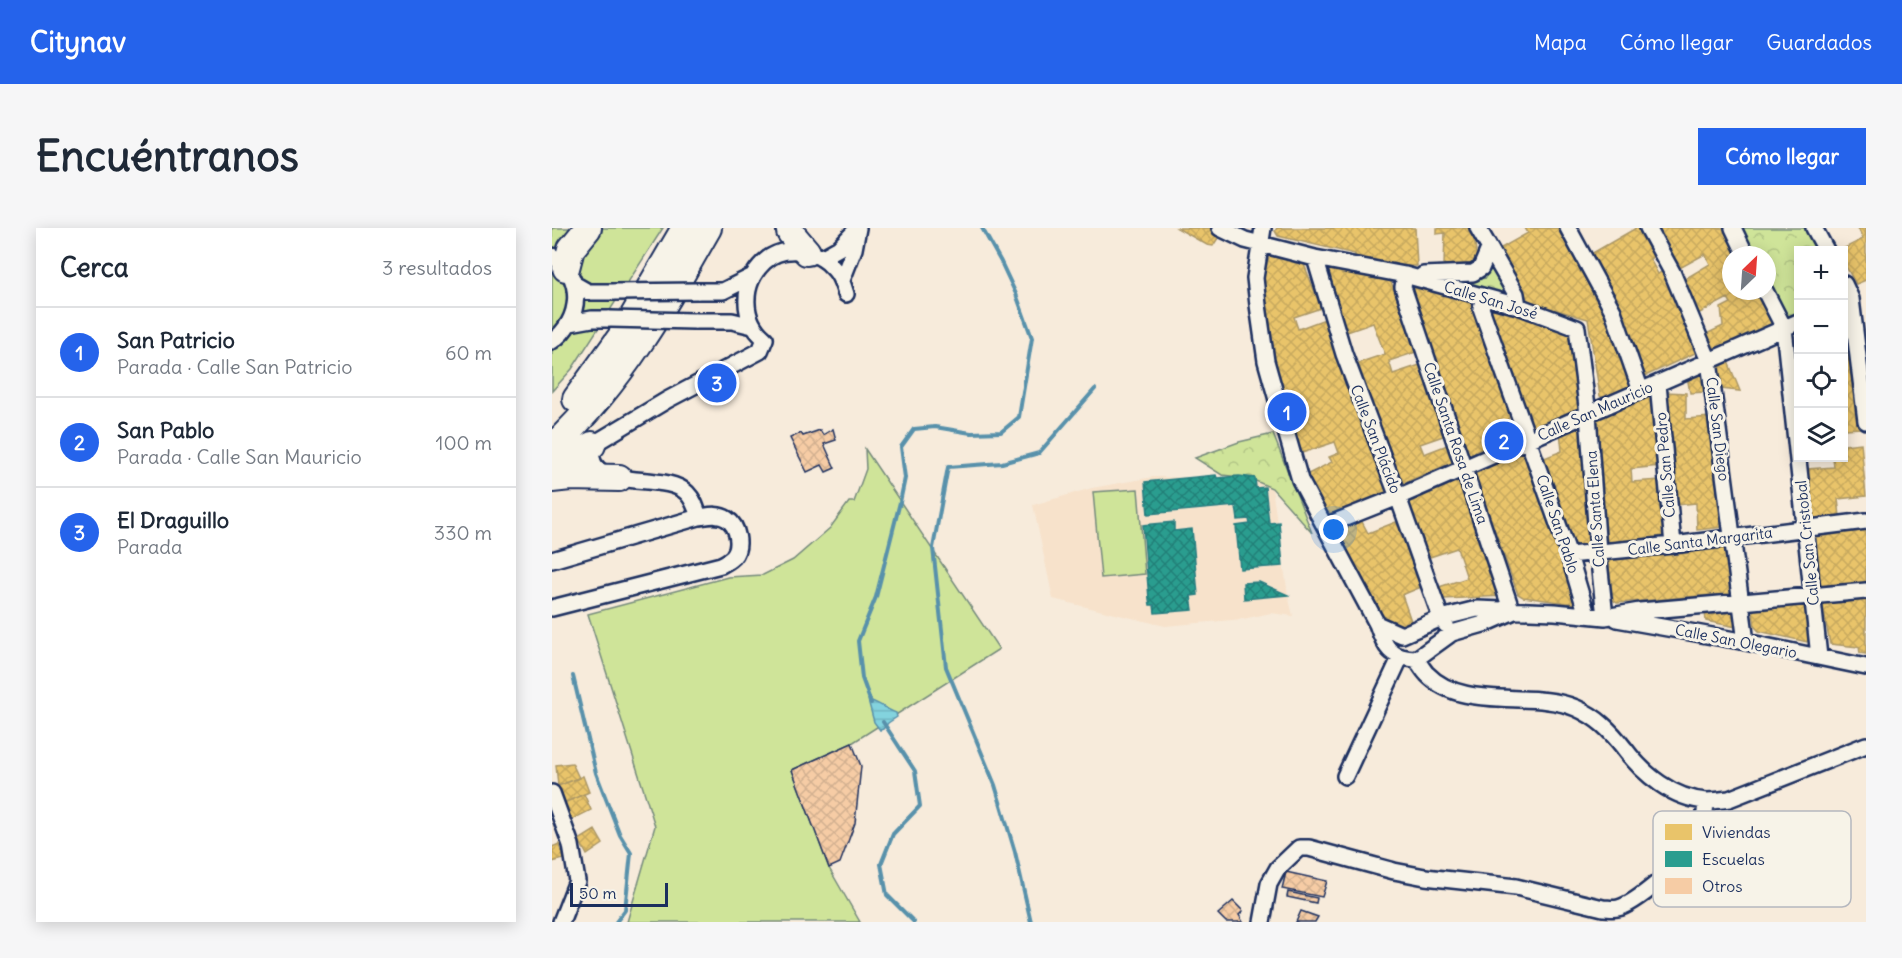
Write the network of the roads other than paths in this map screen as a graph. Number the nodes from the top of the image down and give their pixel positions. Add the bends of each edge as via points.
1 (588, 228) edge
2 (685, 228) edge
3 (708, 228) edge
4 (790, 228) edge
5 (858, 228) edge
6 (1220, 228) edge
7 (1478, 228) edge
8 (1568, 228) edge
9 (1648, 228) edge
10 (1732, 228) edge
11 (1814, 228) edge
12 (1261, 235) edge
13 (1741, 246) edge
14 (1824, 246) edge
15 (1489, 249) junction
16 (814, 255) junction
17 (1315, 258) junction
18 (564, 270) edge
19 (1405, 275) junction
20 (753, 276) junction
21 (1866, 292) edge
22 (1484, 297) junction
23 (1772, 300) edge
24 (1848, 301) edge
25 (1518, 306) junction
26 (1848, 307) edge
27 (570, 323) junction
28 (1791, 325) edge
29 (753, 326) junction
30 (1577, 328) joint
31 (552, 341) edge
32 (1709, 361) junction
33 (1658, 384) junction
34 (1641, 391) junction
35 (1588, 414) junction
36 (1866, 421) edge
37 (552, 425) edge
38 (1529, 440) junction
39 (592, 445) junction
40 (552, 448) edge
41 (1465, 468) junction
42 (552, 477) edge
43 (619, 478) junction
44 (1398, 497) junction
45 (699, 518) junction
46 (1866, 521) edge
47 (1325, 526) junction
48 (1806, 528) junction
49 (1732, 537) junction
50 (1673, 546) junction
51 (1598, 552) junction
52 (1569, 555) junction
53 (552, 560) edge
54 (1866, 591) edge
55 (1812, 596) junction
56 (1741, 601) junction
57 (552, 608) edge
58 (1668, 609) junction
59 (1512, 612) junction
60 (1587, 615) junction
61 (1441, 618) junction
62 (1605, 618) junction
63 (1377, 624) junction
64 (1668, 628) junction
65 (1452, 633) junction
66 (1402, 635) junction
67 (1746, 642) junction
68 (1397, 655) junction
69 (1819, 657) junction
70 (1416, 659) junction
71 (1866, 668) edge
72 (1866, 745) edge
73 (1345, 776) dead end
74 (552, 793) edge
75 (1706, 801) junction
76 (1705, 811) edge
77 (1653, 884) edge
78 (561, 922) edge
79 (1262, 922) edge

1 - 18 highway via 571,249
2 - 37 highway via 622,334 590,381
3 - 40 highway via 642,340 614,379
4 - 16 highway
5 - 16 street via 839,248
5 - 16 street via 844,287 834,268
6 - 12 street, Calle San José via 1235,237
7 - 15 street
8 - 34 street via 1613,311
9 - 32 street, Calle San Diego via 1672,272
10 - 13 street
11 - 14 street
12 - 17 street, Calle San José
12 - 47 street via 1255,278 1266,361 1300,480
15 - 19 street, Calle San José via 1481,268 1473,273
15 - 25 street via 1516,294
16 - 20 street via 792,251 777,254
17 - 19 street, Calle San José
17 - 44 street, Calle San Plácido via 1344,354
18 - 20 street, bridge via 588,292 723,291
18 - 27 street via 576,304
19 - 22 street, Calle San José
19 - 41 street, Calle Santa Rosa de Lima via 1403,287
20 - 29 street via 746,300
21 - 24 street
22 - 25 street, Calle San José
22 - 38 street, Calle San Pablo via 1482,308
23 - 28 street, Calle San Cristobal
25 - 30 street, Calle San José
26 - 36 street
27 - 29 street, bridge via 610,319 732,321
27 - 31 street
28 - 32 street, Calle San Mauricio
28 - 48 street, Calle San Cristobal
29 - 39 street via 765,339 760,351
30 - 35 street, Calle Santa Elena
32 - 33 street, Calle San Mauricio
32 - 49 street, Calle San Diego
33 - 34 street, Calle San Mauricio
33 - 50 street, Calle San Pedro
34 - 35 street, Calle San Mauricio
35 - 38 street, Calle San Mauricio
35 - 51 street, Calle Santa Elena
38 - 41 street, Calle San Mauricio
38 - 52 street, Calle San Pablo
39 - 42 highway
39 - 43 street via 593,464
41 - 44 street, Calle San Mauricio
41 - 59 street, Calle Santa Rosa de Lima
42 - 43 highway
43 - 45 street via 670,483 686,491
44 - 47 street, Calle San Mauricio
44 - 61 street, Calle San Plácido
45 - 53 street
45 - 57 street via 715,514 728,519 735,530 739,543 734,556 722,566
46 - 48 street, Calle Santa Margarita
47 - 63 street
48 - 49 street, Calle Santa Margarita
48 - 55 street, Calle San Cristobal
49 - 50 street, Calle Santa Margarita
49 - 56 street, Calle San Diego
50 - 51 street, Calle Santa Margarita
51 - 52 street, Calle Santa Margarita
51 - 62 street, Calle Santa Elena
52 - 60 street, Calle San Pablo
54 - 55 street
55 - 56 street
55 - 69 street, Calle San Cristobal
56 - 58 street
56 - 67 street, Calle San Diego
58 - 62 street
58 - 64 street
59 - 60 street, Calle San Olegario
59 - 61 street, Calle San Olegario via 1477,609
59 - 65 street
60 - 62 street, Calle San Olegario
61 - 65 street, Calle San Plácido
61 - 66 street, Calle San Olegario
62 - 64 street, Calle San Olegario
63 - 66 street
63 - 68 street via 1384,646
64 - 67 street, Calle San Olegario
65 - 70 street
66 - 68 street via 1396,643
67 - 69 street, Calle San Olegario
68 - 70 street
68 - 73 street
69 - 71 street, Calle San Olegario
70 - 75 street via 1426,675 1456,692 1566,704 1587,713 1611,731 1641,769 1664,787
72 - 75 street via 1730,799
74 - 78 street via 571,845 577,881
75 - 76 street
77 - 79 street via 1618,908 1603,908 1515,887 1425,877 1299,848 1278,868 1269,884

